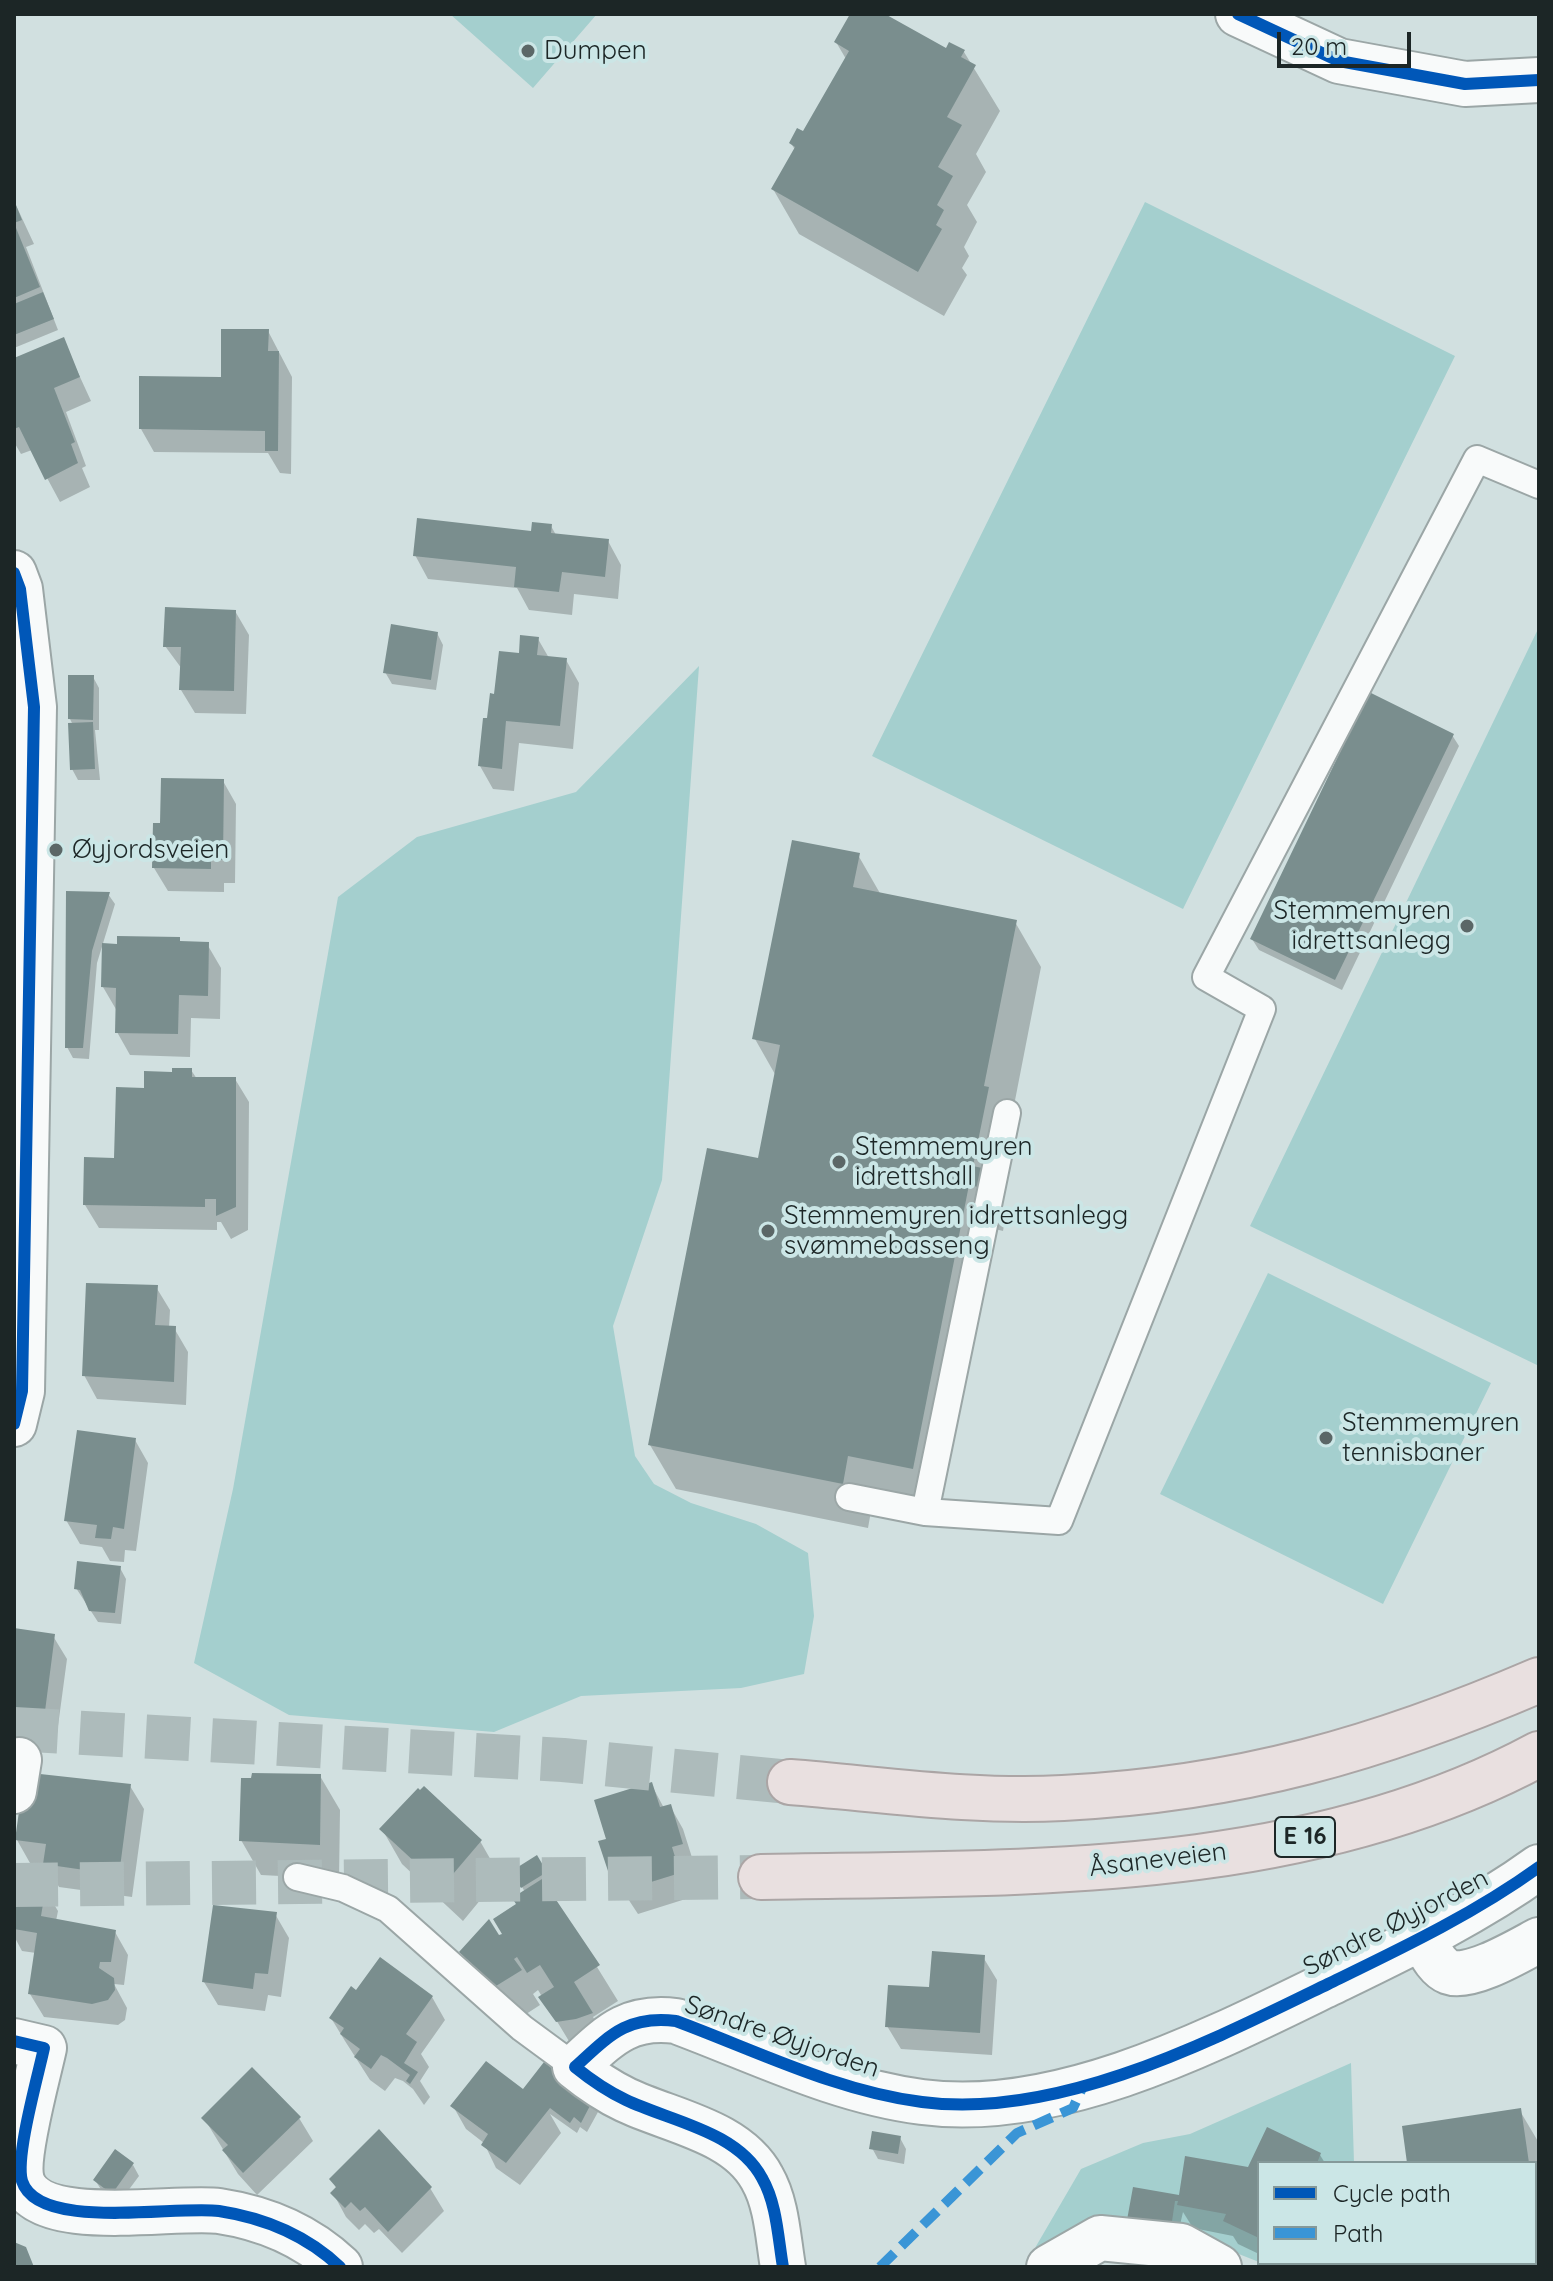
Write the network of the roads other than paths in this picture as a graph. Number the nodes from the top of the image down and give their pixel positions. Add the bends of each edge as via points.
1 (1238, 14) edge
2 (1539, 80) edge
3 (1539, 485) edge
4 (14, 573) edge
5 (1007, 1113) dead end
6 (14, 1424) edge
7 (849, 1497) dead end
8 (925, 1512) junction
9 (1539, 1680) edge
10 (1539, 1754) edge
11 (790, 1782) tunnel mouth
12 (1539, 1867) edge
13 (297, 1877) dead end
14 (761, 1877) tunnel mouth
15 (1421, 1937) junction
16 (1539, 1940) edge
17 (14, 2041) edge
18 (575, 2067) junction
19 (340, 2267) edge
20 (783, 2267) edge
21 (1049, 2267) edge
22 (1219, 2267) edge

1 - 2 street via 1339,61 1465,84
3 - 8 lane via 1477,459 1206,977 1262,1009 1059,1521
4 - 6 street via 34,707 22,1391
5 - 8 lane
7 - 8 lane
9 - 11 highway via 1440,1722 1324,1760 1176,1788 1061,1799
10 - 14 highway, Åsaneveien / E 16 via 1437,1802 1354,1828 1196,1858 1059,1871
12 - 15 street, Søndre Øyjorden via 1500,1896
13 - 18 lane via 343,1888 388,1909 522,2028
15 - 16 street, Søndre Øyjorden via 1438,1963 1460,1973 1502,1961
15 - 18 street, Søndre Øyjorden via 1200,2046 1042,2098 991,2105 925,2103 870,2093 676,2021 651,2018 612,2034
17 - 19 street via 44,2048 20,2170 35,2199 88,2212 216,2211 240,2216 301,2237
18 - 20 street via 623,2099 713,2136 750,2161 772,2204
21 - 22 street via 1100,2238 1181,2246

